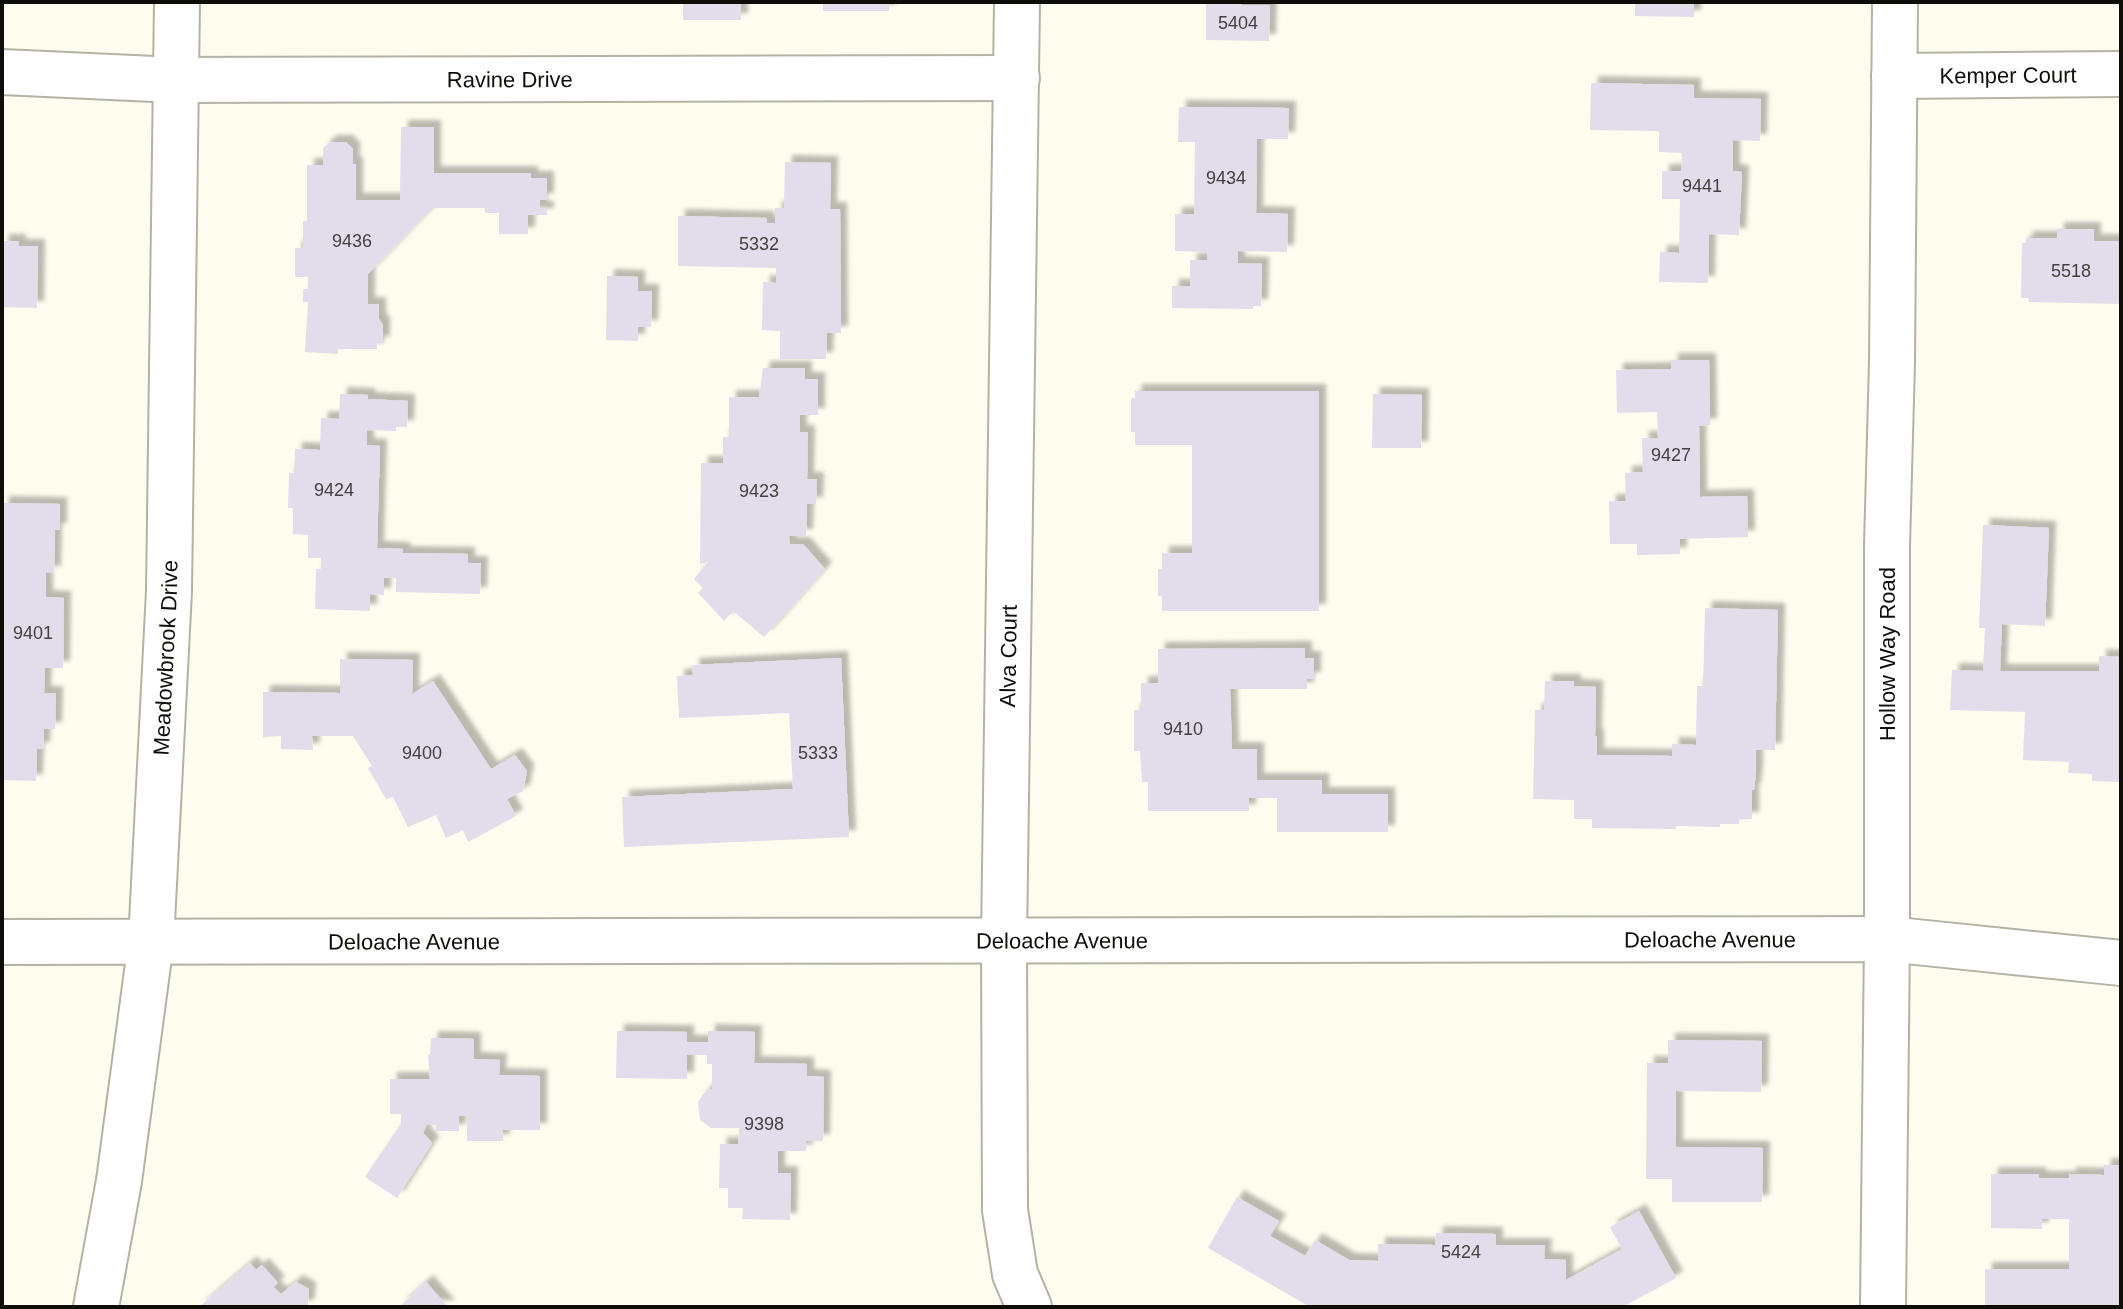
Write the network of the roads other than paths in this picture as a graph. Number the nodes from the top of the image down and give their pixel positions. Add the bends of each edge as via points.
1 (177, 2) edge
2 (1017, 2) edge
3 (1895, 2) edge
4 (2, 72) edge
5 (2121, 74) edge
6 (1894, 76) junction
7 (1017, 78) junction
8 (176, 80) junction
9 (1887, 939) junction
10 (1004, 941) junction
11 (2, 942) edge
12 (151, 942) junction
13 (2121, 963) edge
14 (96, 1307) edge
15 (1029, 1307) edge
16 (1883, 1307) edge

1 - 8 street, Meadowbrook Drive
2 - 7 street, Alva Court
3 - 6 street, Hollow Way Road
4 - 8 street, Ravine Drive
5 - 6 street, Kemper Court
6 - 9 street, Hollow Way Road
7 - 8 street, Ravine Drive
7 - 10 street, Alva Court
8 - 12 street, Meadowbrook Drive via 169,591
9 - 10 street, Deloache Avenue
9 - 13 street, Deloache Avenue
9 - 16 street, Hollow Way Road
10 - 12 street, Deloache Avenue
10 - 15 street, Alva Court via 1005,1210 1015,1274
11 - 12 street, Deloache Avenue
12 - 14 street, Meadowbrook Drive

